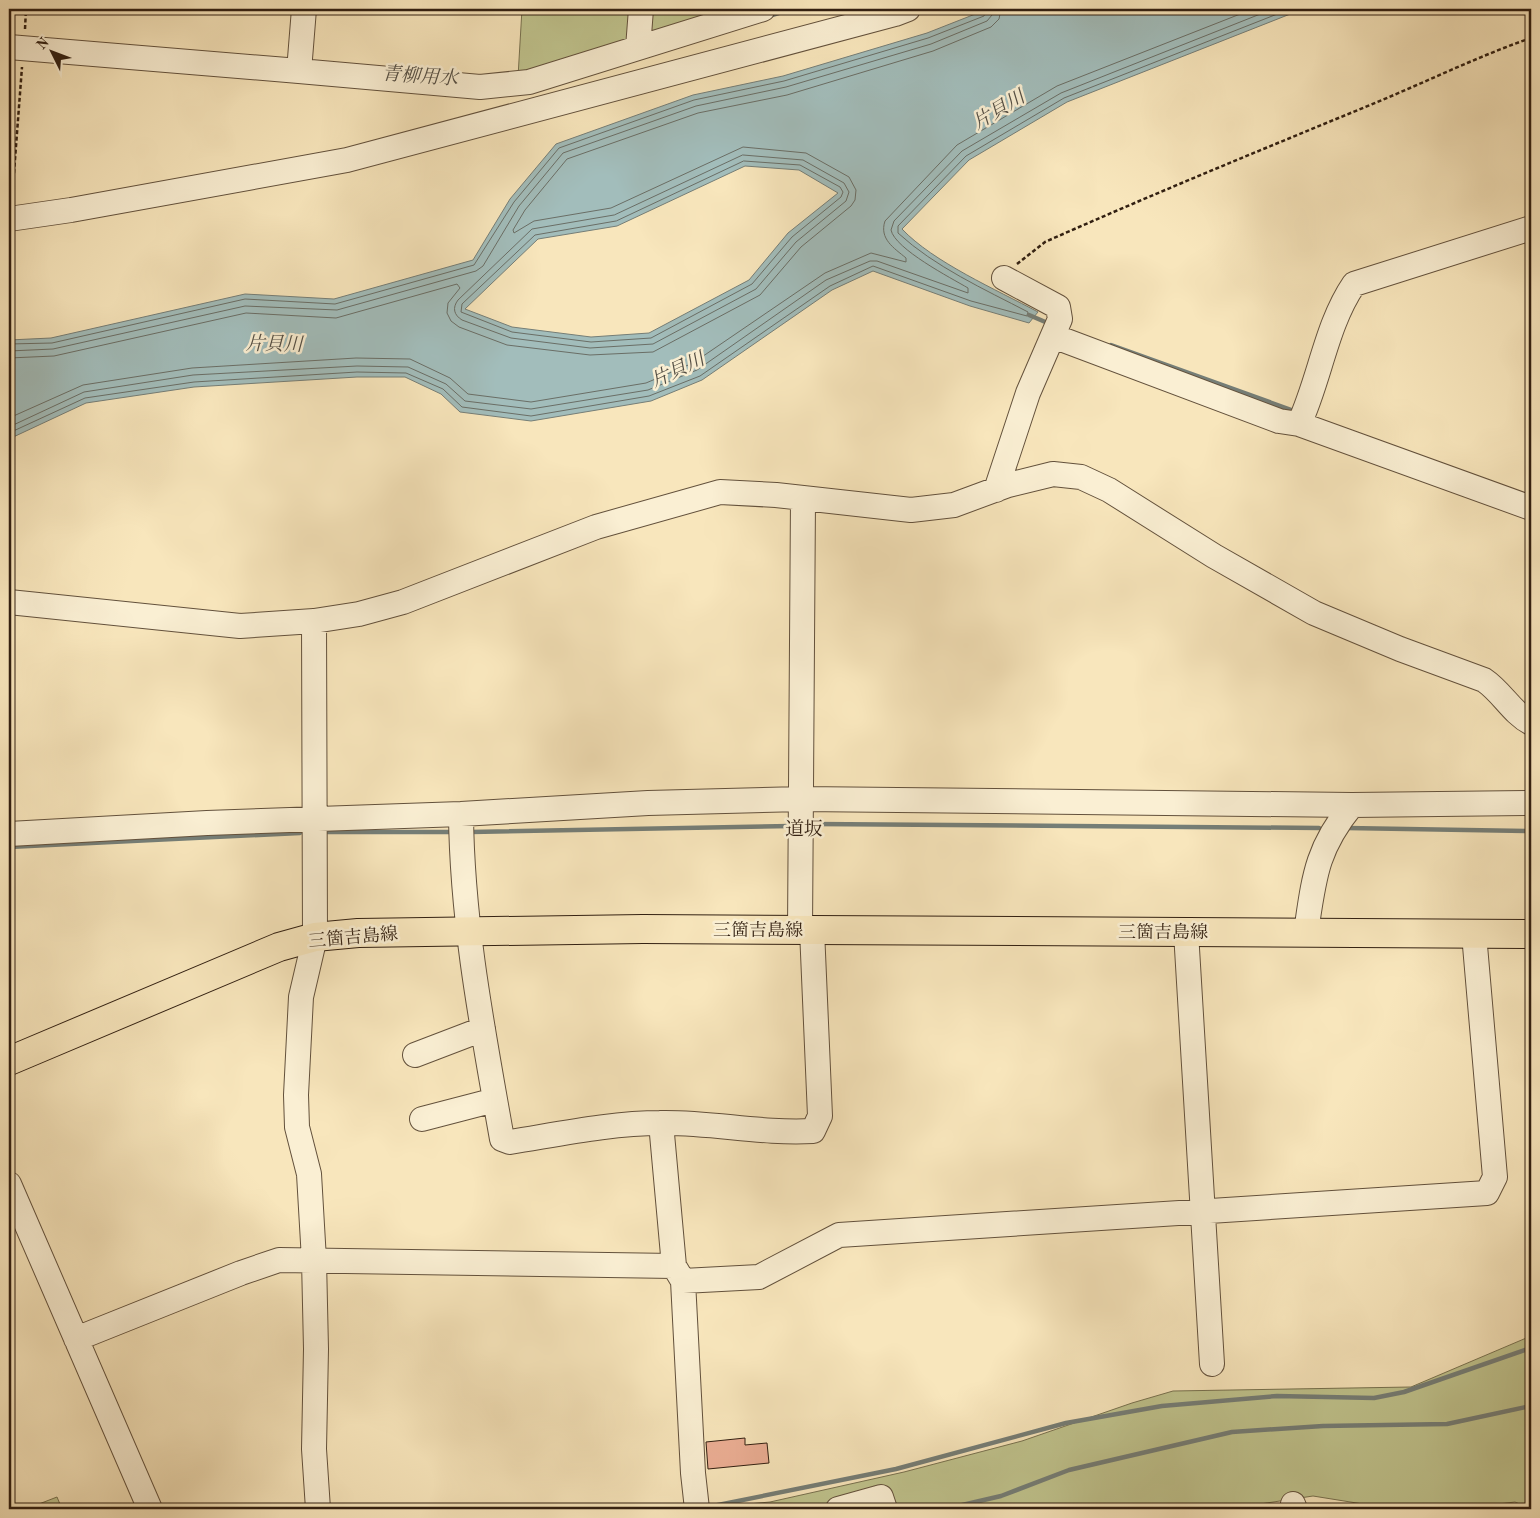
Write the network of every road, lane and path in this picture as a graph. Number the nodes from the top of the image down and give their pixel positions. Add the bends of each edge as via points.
1 (304, 9) edge
2 (641, 9) edge
3 (763, 9) edge
4 (908, 9) edge
5 (1531, 38) edge
6 (16, 48) edge
7 (638, 48) junction
8 (299, 71) junction
9 (10, 218) edge
10 (1531, 228) edge
11 (1004, 278) joint
12 (1055, 330) junction
13 (1302, 417) junction
14 (996, 490) junction
15 (803, 499) junction
16 (1531, 508) edge
17 (9, 602) edge
18 (314, 621) junction
19 (1531, 723) edge
20 (1531, 803) edge
21 (1352, 805) junction
22 (461, 814) junction
23 (802, 816) junction
24 (314, 819) junction
25 (9, 834) edge
26 (467, 930) junction
27 (806, 930) junction
28 (1186, 932) junction
29 (1306, 932) junction
30 (1474, 934) junction
31 (1531, 934) edge
32 (315, 937) junction
33 (483, 1029) junction
34 (415, 1055) dead end
35 (9, 1062) edge
36 (495, 1100) junction
37 (422, 1119) dead end
38 (661, 1123) junction
39 (9, 1184) edge
40 (1204, 1210) junction
41 (314, 1260) junction
42 (679, 1273) junction
43 (76, 1339) junction
44 (1212, 1364) dead end
45 (150, 1509) edge
46 (318, 1509) edge
47 (697, 1509) edge
48 (838, 1509) edge
49 (885, 1509) edge

1 - 8 street
2 - 7 street
3 - 7 street
4 - 9 street via 348,160
5 - 11 path via 1262,148 1045,242
6 - 8 street
6 - 9 path
7 - 8 street via 529,82 480,87
10 - 13 street via 1354,284 1343,300
11 - 12 street via 1058,308
12 - 13 street via 1279,421
12 - 14 street via 1028,393
13 - 16 street
14 - 15 street via 954,505 911,510
14 - 19 street via 1053,474 1081,477 1109,490 1214,556 1314,613 1400,650 1484,680
15 - 18 street via 720,492 596,527 403,602 359,614
15 - 23 street
17 - 18 street via 240,626
18 - 24 street
20 - 21 street
21 - 23 street
21 - 29 street via 1324,847 1315,874
22 - 23 street via 648,803
22 - 24 street
22 - 26 street
23 - 27 street
24 - 25 street
24 - 32 street
26 - 27 main road, 三箇吉島線
26 - 32 main road, 三箇吉島線
26 - 33 street
27 - 28 main road, 三箇吉島線
27 - 38 street via 820,1116 813,1131 782,1133
28 - 29 main road, 三箇吉島線
28 - 40 street
29 - 30 main road, 三箇吉島線
30 - 31 main road, 三箇吉島線
30 - 40 street via 1495,1177 1488,1193
32 - 35 main road, 三箇吉島線 via 248,959
32 - 41 street via 301,997 296,1095 297,1127 309,1174
33 - 34 street
33 - 36 street
36 - 37 street
36 - 38 street via 502,1139 510,1142 617,1126
38 - 42 street
39 - 43 street
40 - 42 street via 839,1235 759,1277
40 - 44 street
41 - 42 street
41 - 43 street via 279,1260
41 - 46 street via 314,1449
42 - 47 street
43 - 45 street
48 - 49 street via 882,1497

